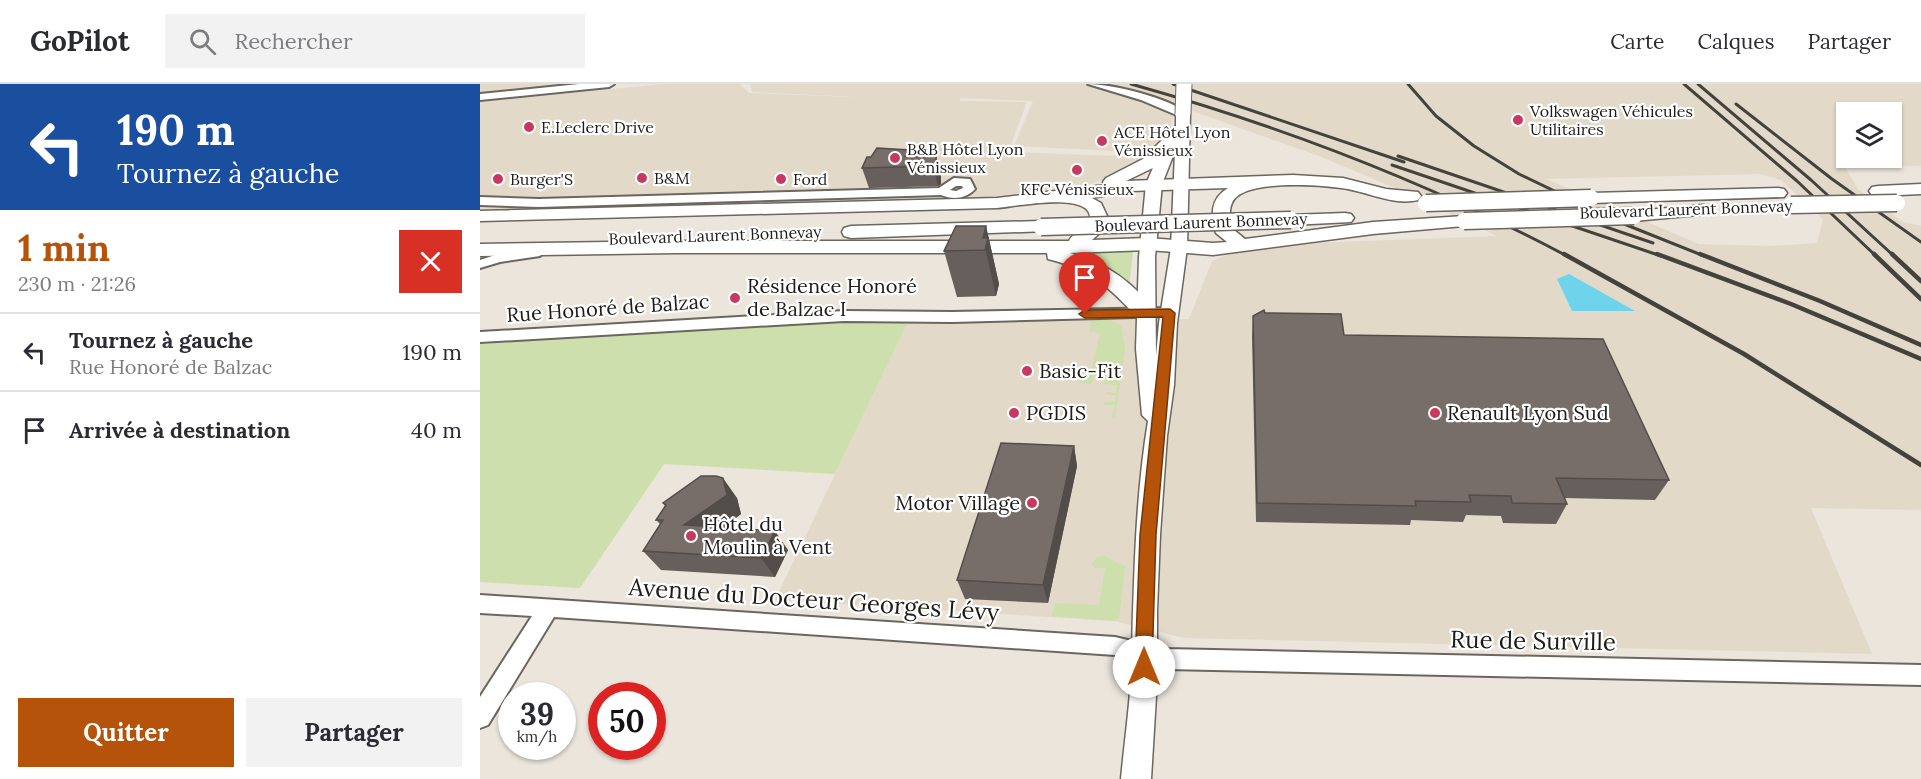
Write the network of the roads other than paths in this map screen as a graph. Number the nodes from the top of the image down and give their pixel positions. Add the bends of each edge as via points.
1 (507, 84) edge
2 (609, 84) edge
3 (1093, 84) edge
4 (1184, 84) edge
5 (480, 87) edge
6 (480, 97) edge
7 (1183, 114) junction
8 (1173, 138) junction
9 (1269, 181) junction
10 (1182, 183) junction
11 (1154, 184) junction
12 (1921, 189) edge
13 (1060, 196) junction
14 (1419, 199) junction
15 (1784, 199) junction
16 (480, 201) edge
17 (1024, 201) junction
18 (1921, 202) edge
19 (1290, 213) junction
20 (480, 216) edge
21 (1458, 218) junction
22 (1042, 220) junction
23 (480, 228) edge
24 (480, 242) edge
25 (1148, 244) junction
26 (1251, 244) junction
27 (628, 248) junction
28 (981, 248) junction
29 (1038, 248) junction
30 (1179, 248) junction
31 (480, 250) edge
32 (480, 264) edge
33 (1145, 313) junction
34 (1170, 313) junction
35 (480, 338) edge
36 (1156, 436) junction
37 (480, 604) edge
38 (548, 609) junction
39 (1144, 654) junction
40 (1921, 675) edge
41 (480, 717) edge
42 (1136, 779) edge

1 - 5 street
2 - 6 street
3 - 7 street via 1145,98
4 - 7 main road, bridge
7 - 8 main road
7 - 10 main road
8 - 11 main road
8 - 13 highway via 1157,156 1133,172 1105,185
9 - 10 highway
9 - 14 highway via 1327,182
9 - 26 highway via 1233,190 1223,200 1221,219 1226,233
10 - 11 highway
10 - 30 main road
11 - 13 highway
11 - 25 main road
12 - 15 highway, Boulevard Laurent Bonnevay
13 - 17 highway
13 - 29 highway via 1085,201 1096,208 1098,224 1080,240
14 - 15 highway, Boulevard Laurent Bonnevay, bridge
14 - 19 highway, Boulevard Laurent Bonnevay
15 - 18 highway, Boulevard Laurent Bonnevay, bridge
15 - 21 highway, Boulevard Laurent Bonnevay, bridge via 1627,214
16 - 17 street via 539,203 944,191 947,184 962,181 969,186 964,193 981,200
17 - 20 highway
19 - 21 highway, Boulevard Laurent Bonnevay
19 - 22 highway, Boulevard Laurent Bonnevay, bridge
21 - 26 highway
22 - 23 highway, Boulevard Laurent Bonnevay
22 - 24 highway, Boulevard Laurent Bonnevay
25 - 29 highway
25 - 30 highway
25 - 33 main road
26 - 30 highway
27 - 28 highway
27 - 31 highway
27 - 32 street via 515,255
28 - 29 highway
28 - 33 highway via 1049,254 1092,265 1115,281
30 - 34 main road
33 - 34 street, Rue Honoré de Balzac
33 - 35 street, Rue Honoré de Balzac via 844,316
33 - 36 main road
34 - 36 main road
36 - 39 main road via 1147,544
37 - 38 street, Avenue du Docteur Georges Lévy
38 - 39 street, Avenue du Docteur Georges Lévy via 942,633 1114,646
38 - 41 street
39 - 40 street, Rue de Surville via 1166,659
39 - 42 main road

